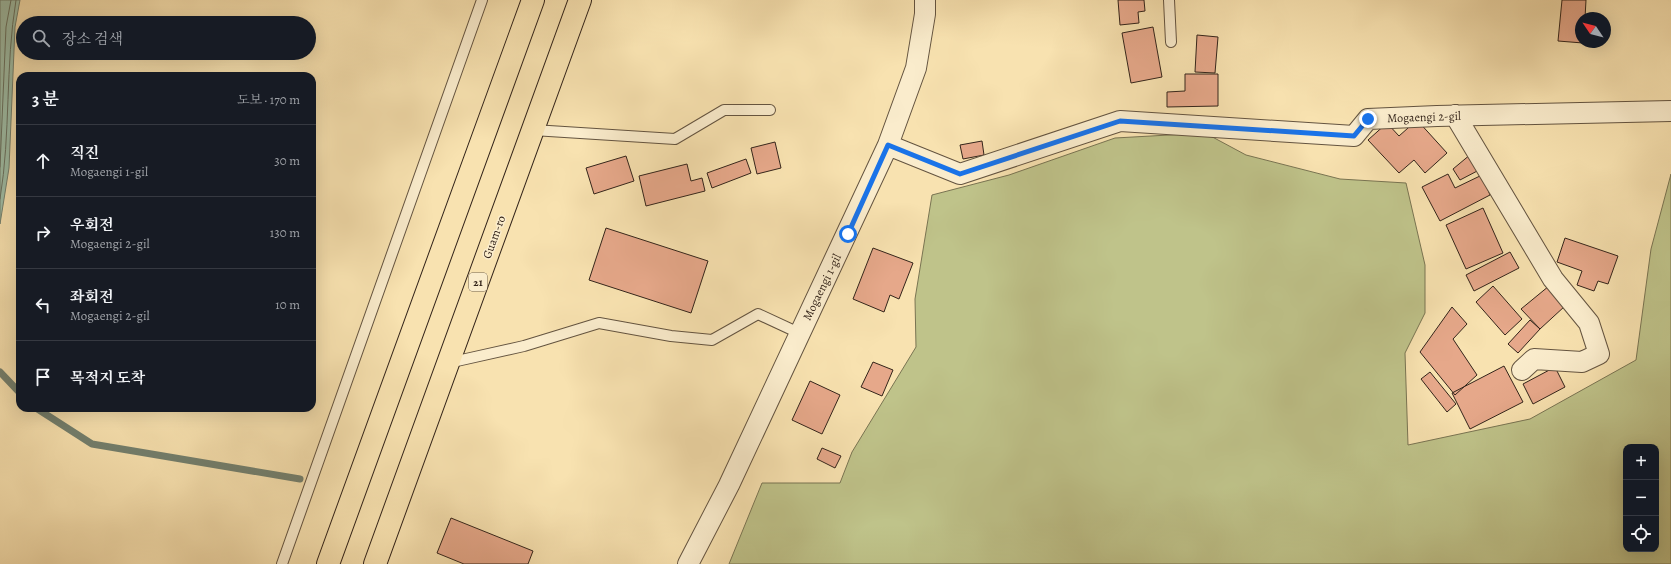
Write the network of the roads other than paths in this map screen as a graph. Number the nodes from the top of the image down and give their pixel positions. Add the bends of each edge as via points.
1 (482, 0) edge
2 (533, 0) edge
3 (580, 0) edge
4 (925, 0) edge
5 (1169, 0) edge
6 (1171, 42) dead end
7 (770, 110) dead end
8 (1671, 111) edge
9 (1455, 115) junction
10 (533, 130) junction
11 (888, 145) junction
12 (800, 333) junction
13 (448, 363) junction
14 (1522, 370) dead end
15 (377, 563) edge
16 (282, 564) edge
17 (328, 564) edge
18 (688, 564) edge

1 - 16 lane
2 - 17 main road
3 - 10 main road, Guam-ro / 21
4 - 11 street, Mogaengi 1-gil via 916,68
5 - 6 lane
7 - 10 lane via 724,110 675,139
8 - 9 street, Mogaengi 2-gil
9 - 11 street, Mogaengi 2-gil via 1368,119 1354,136 1120,121 960,174
9 - 14 street via 1553,279 1589,323 1599,354 1582,362 1534,359
10 - 13 main road, Guam-ro / 21
11 - 12 street, Mogaengi 1-gil
12 - 13 lane via 758,314 712,340 671,336 599,323 524,346
12 - 18 street, Mogaengi 1-gil via 729,485
13 - 15 main road, Guam-ro / 21

